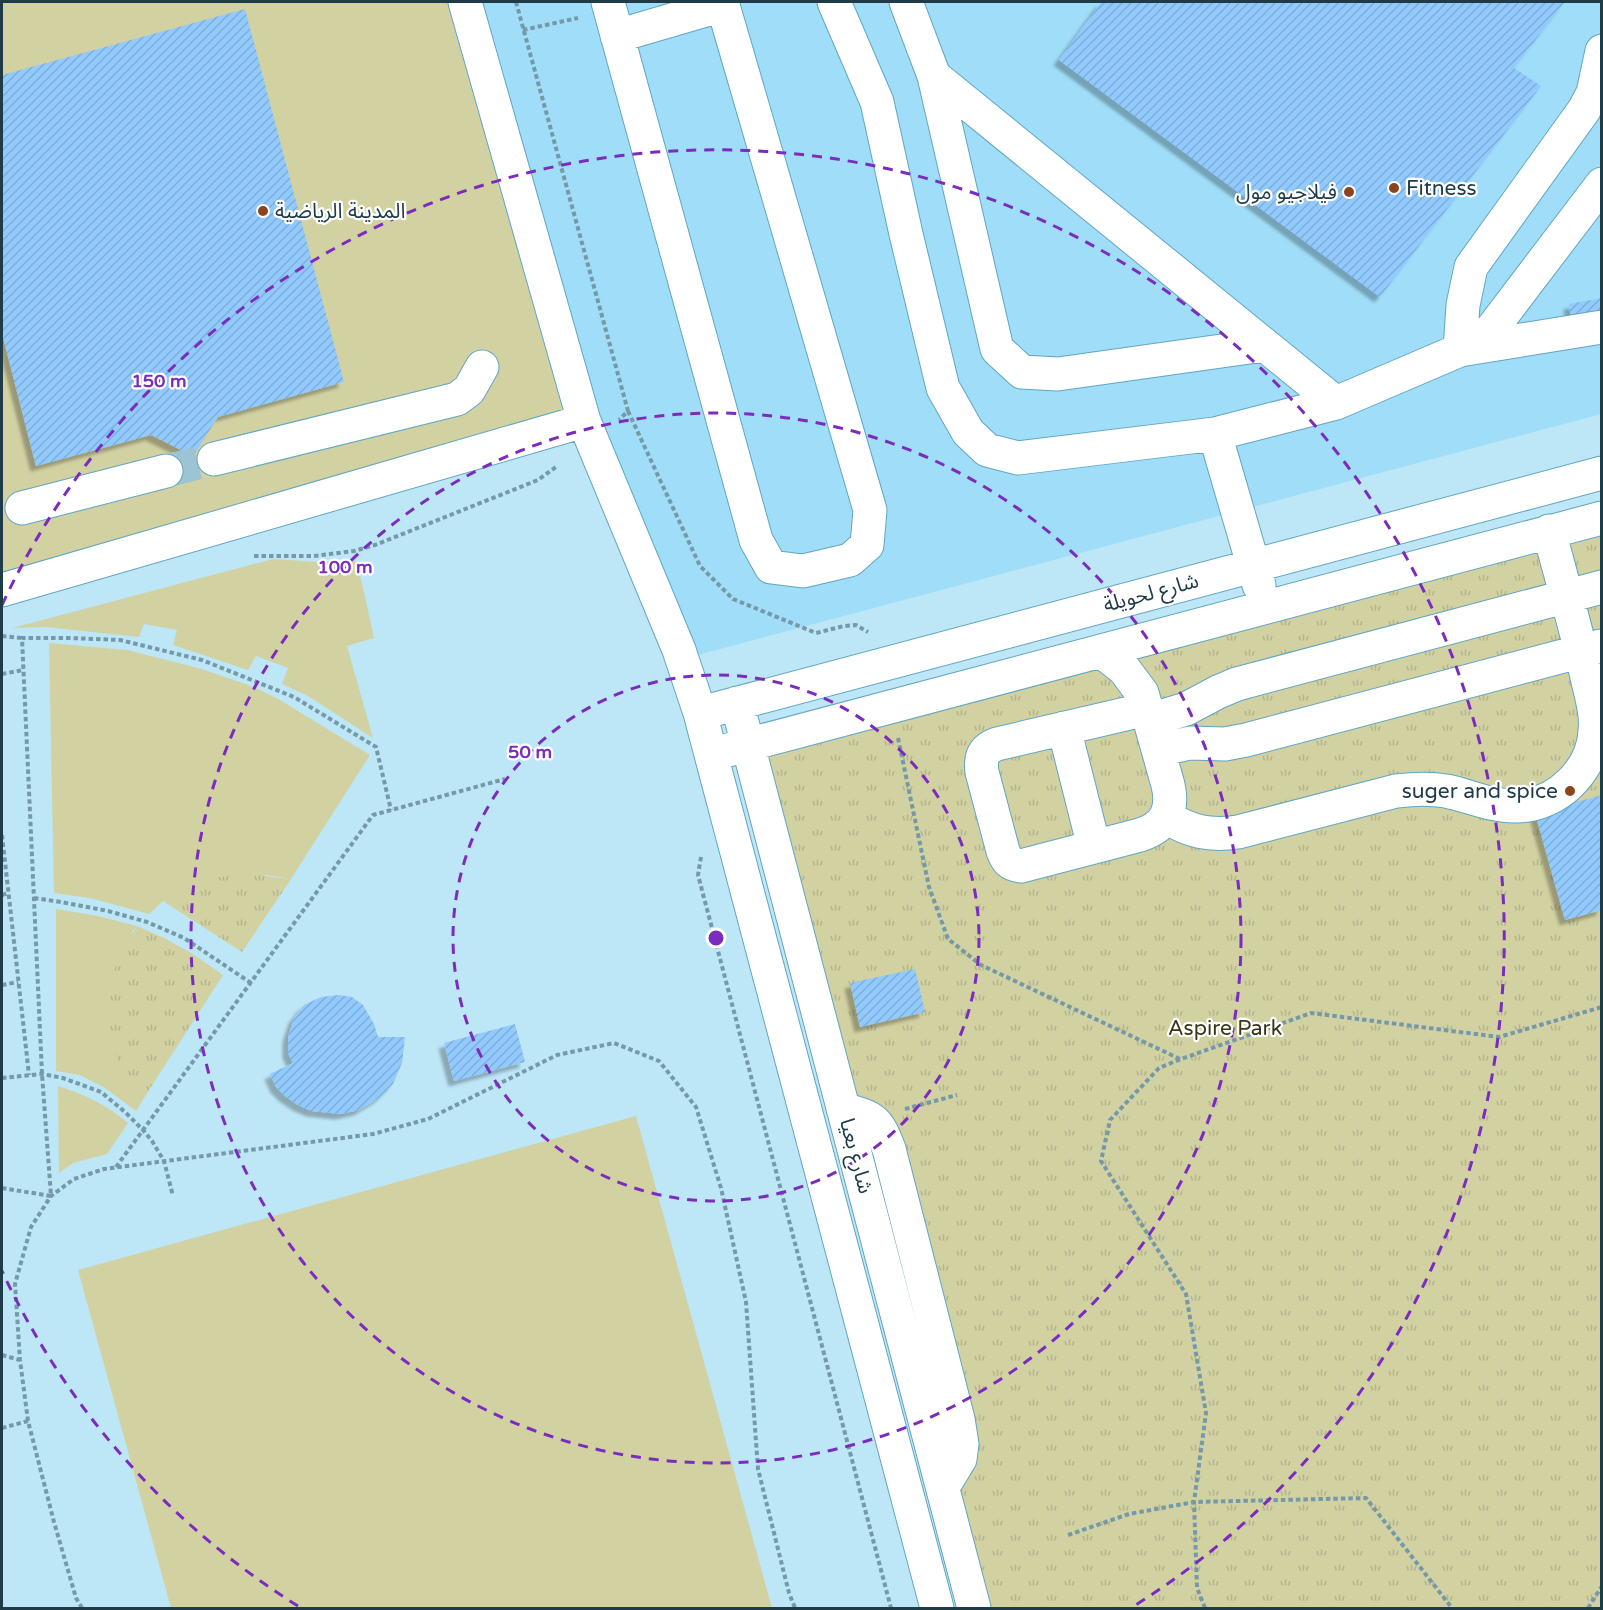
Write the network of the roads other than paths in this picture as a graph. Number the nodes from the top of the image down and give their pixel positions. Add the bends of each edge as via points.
1 (465, 2) edge
2 (834, 2) edge
3 (906, 2) edge
4 (722, 3) edge
5 (612, 16) edge
6 (1602, 51) edge
7 (934, 76) junction
8 (1602, 184) edge
9 (1602, 327) edge
10 (1264, 345) junction
11 (1460, 350) junction
12 (482, 367) dead end
13 (1336, 403) junction
14 (596, 430) junction
15 (1215, 434) junction
16 (214, 459) tunnel mouth
17 (166, 471) tunnel mouth
18 (1602, 473) edge
19 (1564, 483) junction
20 (22, 508) dead end
21 (1602, 511) edge
22 (1602, 518) edge
23 (1549, 531) junction
24 (1254, 565) junction
25 (1602, 587) edge
26 (2, 590) edge
27 (1566, 596) junction
28 (1265, 607) junction
29 (1153, 637) junction
30 (1591, 648) edge
31 (1101, 651) junction
32 (1208, 698) junction
33 (737, 703) junction
34 (700, 713) junction
35 (1149, 718) junction
36 (1064, 728) junction
37 (1224, 744) junction
38 (748, 745) junction
39 (710, 754) junction
40 (1166, 817) junction
41 (1094, 847) junction
42 (937, 1608) edge
43 (974, 1608) edge

1 - 14 street, شارع بعيا
2 - 15 street via 877,102 944,388 968,432 987,450 1018,458
3 - 7 street
4 - 5 street
4 - 5 street via 870,510 867,545 850,560 803,571 771,567 756,540
6 - 11 street via 1593,93 1584,110 1471,267
7 - 10 street
7 - 10 street via 997,350 1022,372 1058,374
8 - 11 street via 1491,330
9 - 11 street
10 - 13 street
11 - 13 street
12 - 16 street via 469,390 456,399
13 - 15 street
14 - 26 street
14 - 34 street, شارع بعيا
15 - 24 street
17 - 20 street
18 - 19 street, شارع لحويلة
19 - 21 street
19 - 24 street, شارع لحويلة
22 - 23 street, شارع لحويلة
23 - 27 street
23 - 28 street, شارع لحويلة
24 - 28 street
24 - 33 street, شارع لحويلة
25 - 27 street
27 - 30 street
27 - 32 street via 1237,684
28 - 29 street, شارع لحويلة
29 - 31 street, شارع لحويلة
29 - 35 street via 1145,664
30 - 37 street
30 - 40 street via 1595,732 1589,756 1576,777 1550,798 1518,806 1445,791 1396,791 1223,834 1193,831
31 - 35 street via 1124,669
31 - 38 street, شارع لحويلة
32 - 35 street via 1186,709
32 - 37 street via 1211,723
33 - 34 street, شارع لحويلة
33 - 38 street, شارع بعيا
34 - 39 street, شارع بعيا
35 - 36 street
35 - 37 street via 1190,743
35 - 40 street via 1170,796
36 - 41 street
36 - 41 street via 992,746 983,754 982,772 1003,851 1011,864 1021,866
38 - 39 street, شارع لحويلة
38 - 43 street, شارع بعيا via 857,1114
39 - 42 street, شارع بعيا
40 - 41 street via 1150,832

